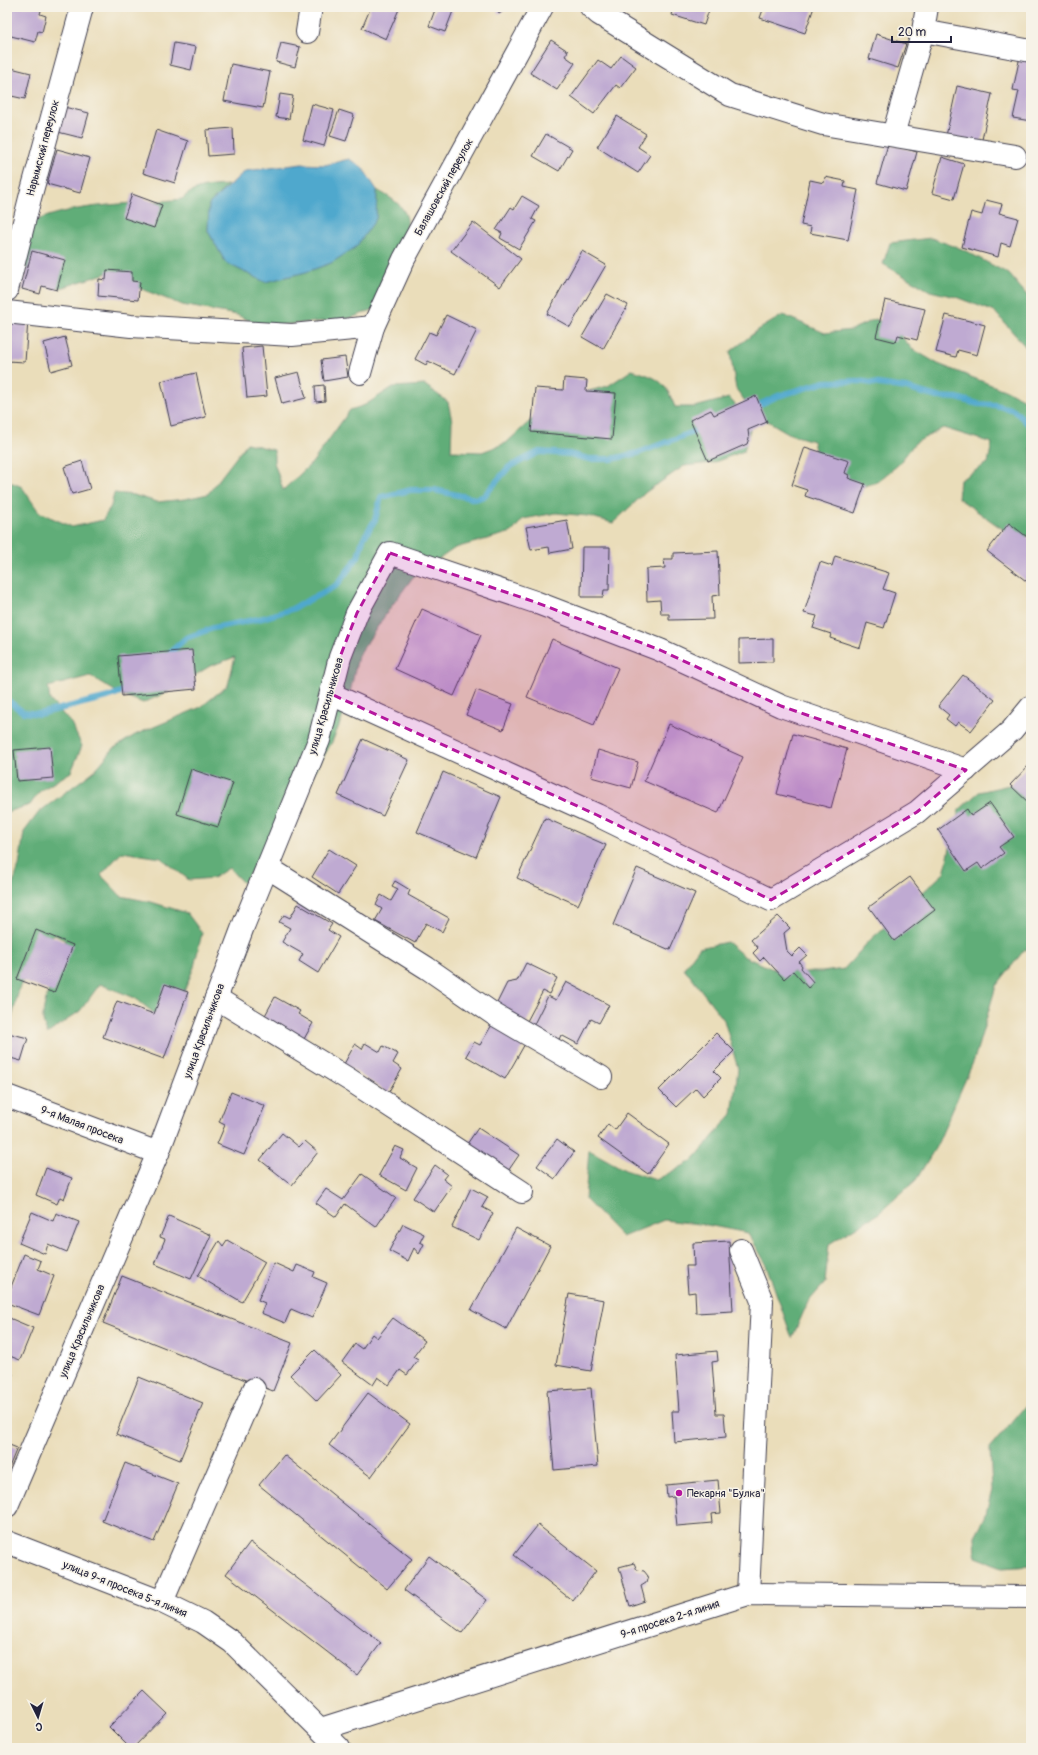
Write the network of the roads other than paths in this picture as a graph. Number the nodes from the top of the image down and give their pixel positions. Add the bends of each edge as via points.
1 (82, 7) edge
2 (311, 7) edge
3 (542, 7) edge
4 (592, 7) edge
5 (927, 7) edge
6 (923, 31) junction
7 (307, 32) dead end
8 (1031, 51) edge
9 (893, 135) junction
10 (1015, 156) dead end
11 (7, 290) edge
12 (7, 312) edge
13 (373, 327) junction
14 (360, 373) dead end
15 (332, 694) junction
16 (1031, 707) edge
17 (966, 770) junction
18 (267, 867) junction
19 (216, 998) junction
20 (601, 1077) dead end
21 (7, 1096) edge
22 (158, 1153) junction
23 (522, 1192) dead end
24 (741, 1250) dead end
25 (254, 1389) dead end
26 (7, 1506) edge
27 (7, 1542) edge
28 (748, 1594) junction
29 (1031, 1597) edge
30 (162, 1602) junction
31 (321, 1729) junction
32 (339, 1748) edge

1 - 11 street, Нарымский переулок
2 - 7 street
3 - 13 street, Балашовский переулок via 404,259
4 - 9 street via 599,14 730,95 823,124
5 - 6 street
6 - 8 street
6 - 9 street
9 - 10 street
12 - 13 street via 131,326 292,334
13 - 14 street, Балашовский переулок
15 - 17 street via 597,815 771,900 917,812
15 - 17 street, улица Красильникова via 340,657 357,613 390,553 535,602 660,650 781,706
15 - 18 street, улица Красильникова via 318,740
16 - 17 street via 1012,730
18 - 19 street, улица Красильникова
18 - 20 street via 428,968 495,1015
19 - 22 street, улица Красильникова
19 - 23 street via 350,1080
21 - 22 street, 9-я Малая просека
22 - 26 street, улица Красильникова
24 - 28 street via 762,1301
25 - 30 street
27 - 30 street, улица 9-я просека 5-я линия
28 - 29 street, 9-я просека 2-я линия
28 - 31 street, 9-я просека 2-я линия
30 - 31 street, улица 9-я просека 5-я линия via 203,1622 232,1642
31 - 32 street, улица 9-я просека 5-я линия

